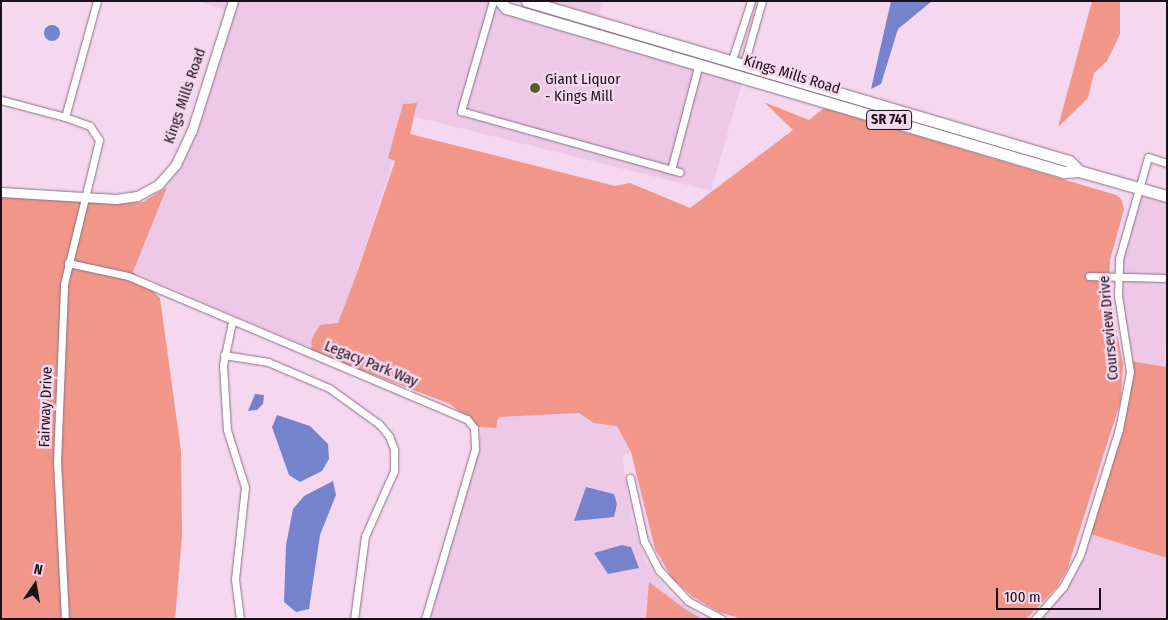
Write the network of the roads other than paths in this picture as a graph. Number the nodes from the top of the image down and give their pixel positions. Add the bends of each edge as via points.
1 (97, 1) edge
2 (232, 1) edge
3 (493, 1) edge
4 (500, 1) edge
5 (528, 1) edge
6 (751, 1) edge
7 (762, 1) edge
8 (732, 60) junction
9 (699, 63) junction
10 (744, 64) junction
11 (1, 100) edge
12 (65, 117) junction
13 (1167, 163) edge
14 (671, 170) junction
15 (1079, 171) junction
16 (680, 172) dead end
17 (1138, 188) junction
18 (1, 192) edge
19 (1167, 196) edge
20 (85, 198) junction
21 (68, 263) junction
22 (1089, 276) dead end
23 (1117, 277) junction
24 (1163, 278) dead end
25 (232, 322) junction
26 (224, 355) junction
27 (630, 478) dead end
28 (64, 619) edge
29 (240, 619) edge
30 (354, 619) edge
31 (424, 619) edge
32 (722, 619) edge
33 (1035, 619) edge

1 - 12 street
2 - 20 street, Kings Mills Road via 192,130 176,164 158,185 147,192 121,198
3 - 14 street via 461,111
4 - 9 main road, Kings Mills Road / SR 741 via 506,8
5 - 8 main road, Kings Mills Road / SR 741
6 - 8 street
7 - 10 street
8 - 10 main road, Kings Mills Road / SR 741
9 - 14 street
9 - 15 main road, Kings Mills Road / SR 741 via 1064,172
10 - 15 main road, Kings Mills Road / SR 741 via 1069,161
11 - 12 street, Fairway Drive
12 - 20 street, Fairway Drive via 90,126 99,140
13 - 17 street, Courseview Drive via 1148,157
14 - 16 street
15 - 17 main road, Kings Mills Road / SR 741
17 - 19 main road, Kings Mills Road / SR 741
17 - 23 street, Courseview Drive
18 - 20 street, Kings Mills Road
20 - 21 street, Fairway Drive
21 - 25 street, Legacy Park Way via 128,276
21 - 28 street, Fairway Drive via 57,462
22 - 23 street
23 - 24 street
23 - 33 street, Courseview Drive via 1129,361 1125,408 1080,554 1063,587
25 - 26 street
25 - 31 street, Legacy Park Way via 457,413 474,428 475,448
26 - 29 street via 226,430 245,487 235,579
26 - 30 street via 268,362 329,388 379,424 389,436 394,449 394,471 366,536
27 - 32 street via 644,541 659,570 688,601

